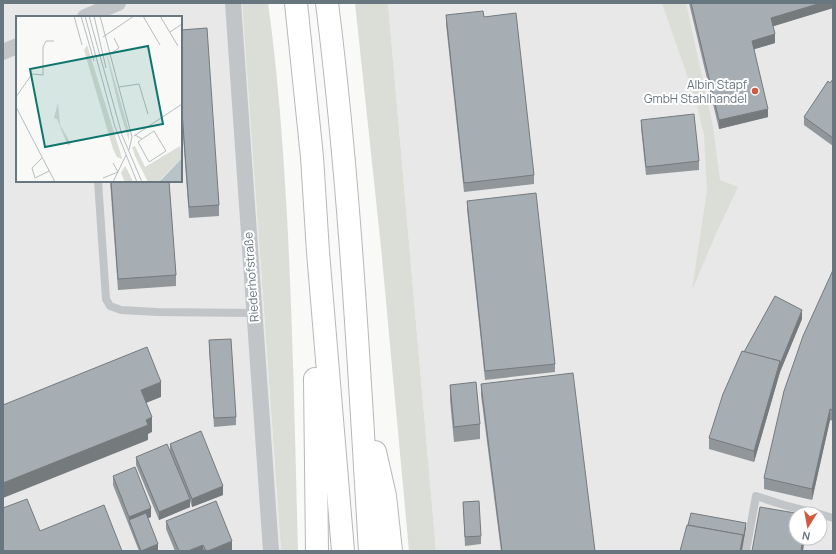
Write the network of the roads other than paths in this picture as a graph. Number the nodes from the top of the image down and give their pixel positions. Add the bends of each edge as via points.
1 (118, 3) edge
2 (233, 3) edge
3 (296, 3) edge
4 (327, 3) edge
5 (87, 16) edge
6 (16, 46) edge
7 (3, 52) edge
8 (98, 182) edge
9 (318, 252) junction
10 (254, 313) junction
11 (360, 383) junction
12 (788, 506) edge
13 (271, 551) edge
14 (317, 551) edge
15 (343, 551) edge
16 (370, 551) edge
17 (391, 551) edge
18 (746, 551) edge

1 - 5 street
2 - 10 street, Riederhofstraße
3 - 9 highway via 312,157
4 - 11 highway via 343,161
6 - 7 street
8 - 10 lane via 106,299 110,306 121,310 157,312
9 - 14 highway via 315,356
9 - 15 highway
10 - 13 street, Riederhofstraße
11 - 16 highway
11 - 17 highway via 385,496
12 - 18 lane via 756,496

